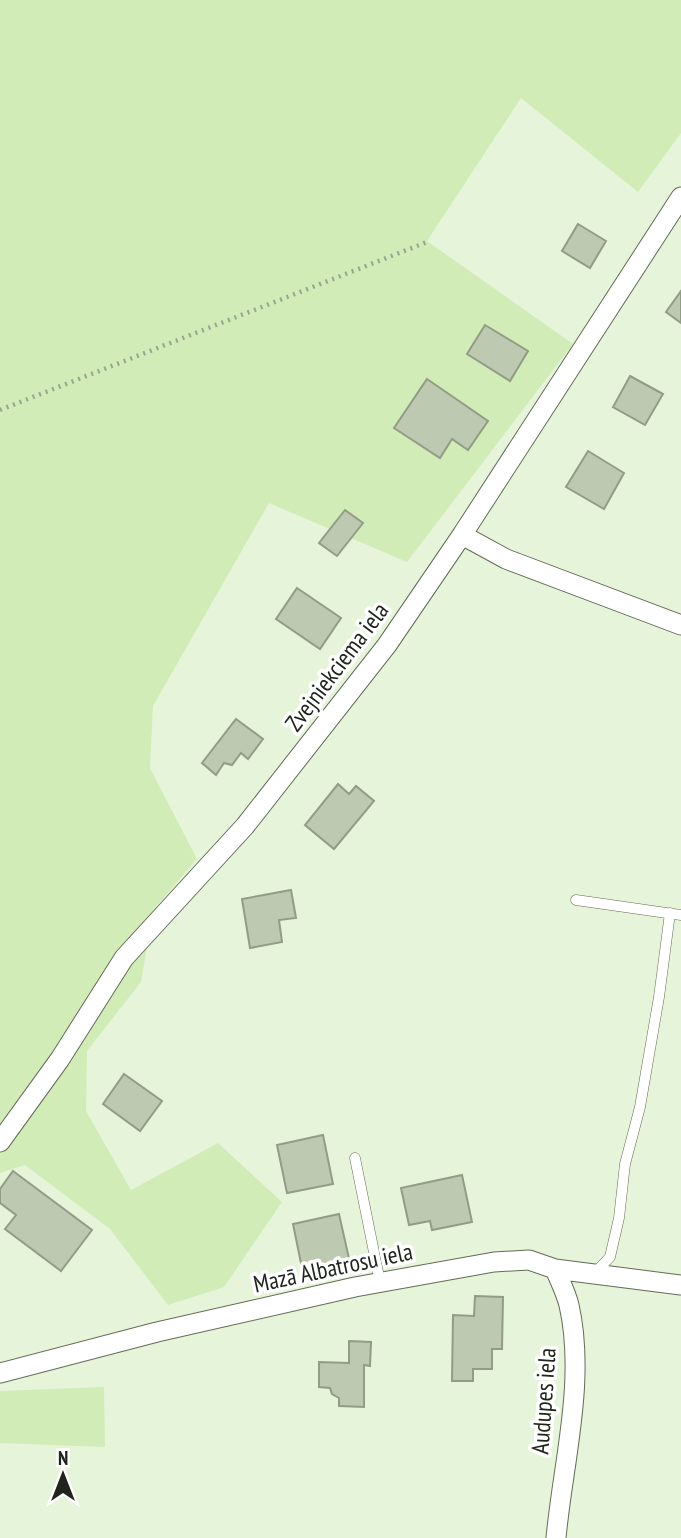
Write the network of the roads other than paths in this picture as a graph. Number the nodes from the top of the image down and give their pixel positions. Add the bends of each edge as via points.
1 (681, 197) edge
2 (461, 535) junction
3 (681, 625) edge
4 (576, 900) dead end
5 (676, 914) edge
6 (0, 1142) edge
7 (355, 1158) dead end
8 (555, 1269) junction
9 (596, 1273) junction
10 (380, 1282) junction
11 (681, 1285) edge
12 (0, 1373) edge
13 (556, 1538) edge

1 - 2 street, Zvejniekciema iela
2 - 3 street via 506,559
2 - 6 street, Zvejniekciema iela via 387,645 253,816 124,958
4 - 5 lane
5 - 9 lane via 625,1164 619,1218 610,1256
7 - 10 lane
8 - 9 street, Mazā Albatrosu iela
8 - 10 street, Mazā Albatrosu iela via 529,1260 494,1262
8 - 13 street, Audupes iela via 568,1304 575,1355
9 - 11 street, Mazā Albatrosu iela
10 - 12 street, Mazā Albatrosu iela

